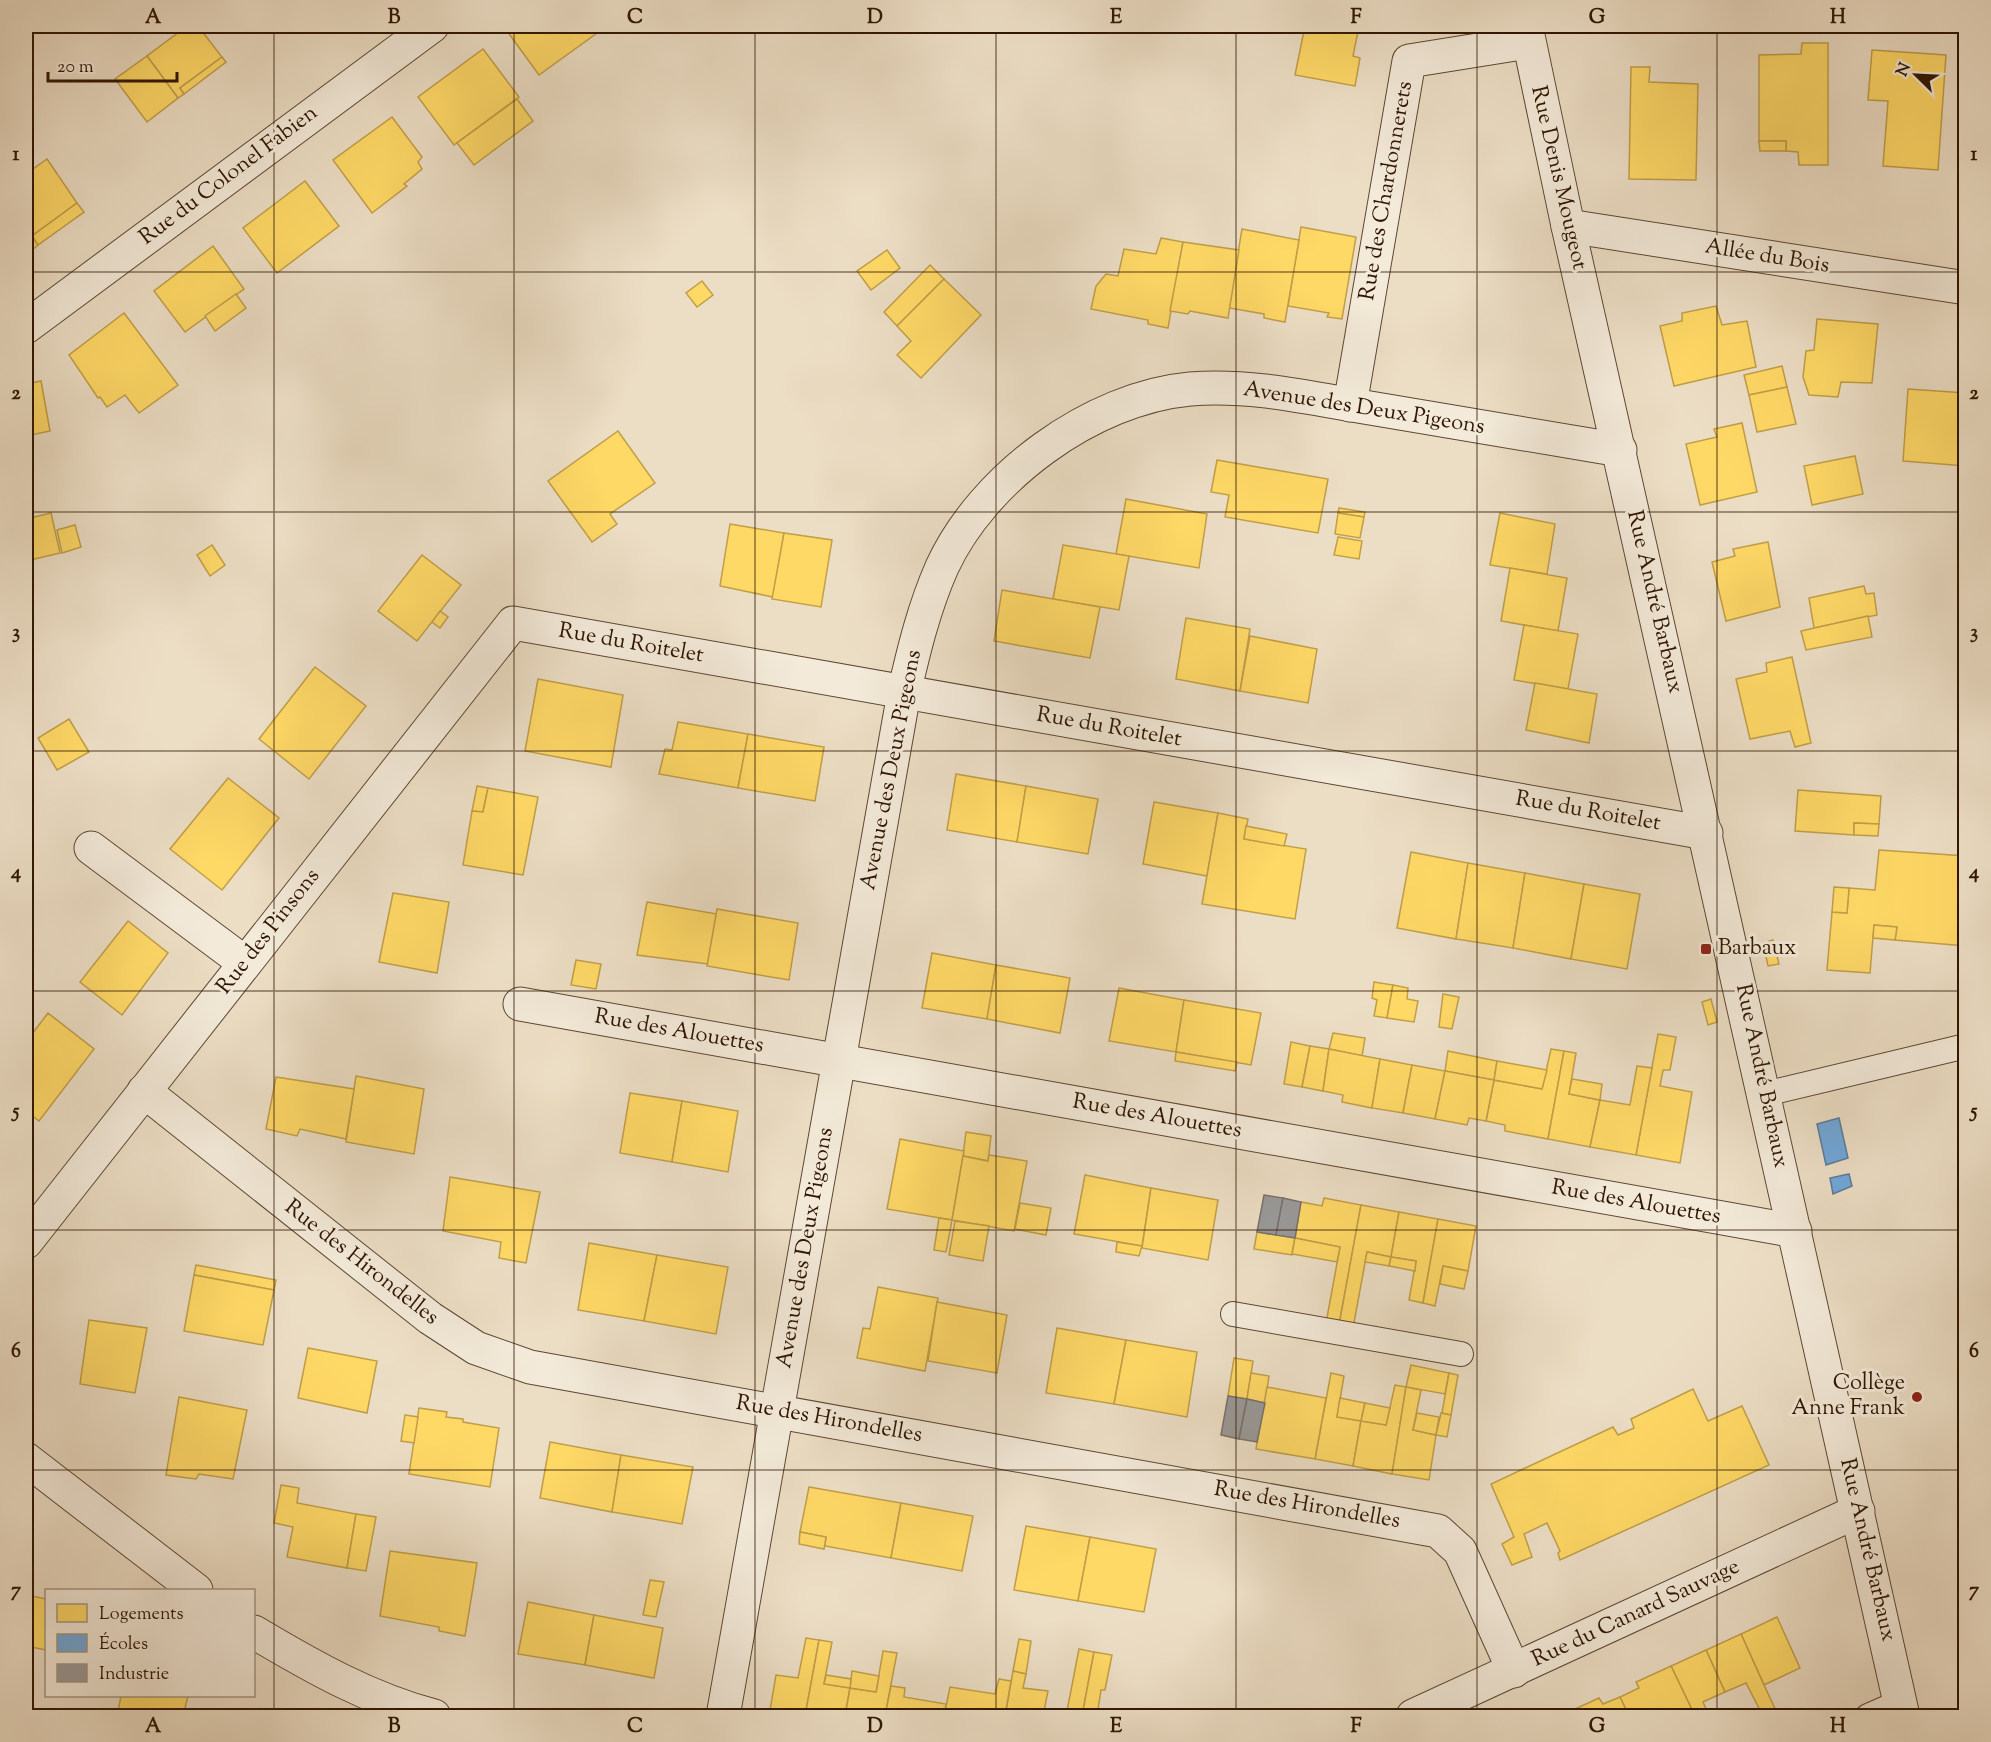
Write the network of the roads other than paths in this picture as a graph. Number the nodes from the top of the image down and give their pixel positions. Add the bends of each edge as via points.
1 (426, 27) edge
2 (1527, 34) edge
3 (1568, 226) junction
4 (1965, 288) edge
5 (26, 327) edge
6 (1593, 330) joint
7 (1350, 405) junction
8 (1620, 450) junction
9 (513, 623) joint
10 (904, 693) junction
11 (1706, 833) junction
12 (92, 848) dead end
13 (245, 963) junction
14 (520, 1004) dead end
15 (1965, 1046) edge
16 (839, 1061) junction
17 (144, 1091) junction
18 (1765, 1094) junction
19 (1795, 1231) junction
20 (26, 1242) edge
21 (1233, 1314) dead end
22 (1461, 1354) dead end
23 (777, 1411) junction
24 (26, 1459) edge
25 (1858, 1511) junction
26 (195, 1589) edge
27 (255, 1633) edge
28 (1514, 1671) junction
29 (1902, 1709) edge
30 (434, 1716) edge
31 (723, 1716) edge
32 (1413, 1716) edge
33 (1868, 1716) edge

1 - 5 street, Rue du Colonel Fabien
2 - 3 street, Rue Denis Mougeot
2 - 7 street, Rue des Chardonnerets via 1409,61
3 - 4 street, Allée du Bois
3 - 6 street, Rue Denis Mougeot
6 - 8 street, Rue André Barbaux
7 - 8 street, Avenue des Deux Pigeons
7 - 10 street, Avenue des Deux Pigeons via 1251,388 1188,389 1135,401 1080,425 1029,459 981,505 943,565 921,622
8 - 11 street, Rue André Barbaux
9 - 10 street, Rue du Roitelet
9 - 13 street, Rue des Pinsons
10 - 11 street, Rue du Roitelet
10 - 16 street, Avenue des Deux Pigeons
11 - 18 street, Rue André Barbaux
12 - 13 street
13 - 17 street, Rue des Pinsons
14 - 16 street, Rue des Alouettes
15 - 18 lane
16 - 19 street, Rue des Alouettes
16 - 23 street, Avenue des Deux Pigeons
17 - 20 street, Rue des Pinsons
17 - 23 street, Rue des Hirondelles via 430,1318 476,1348 530,1367
18 - 19 street, Rue André Barbaux
19 - 25 street, Rue André Barbaux
21 - 22 lane
23 - 28 street, Rue des Hirondelles via 1438,1531 1460,1551
23 - 31 street, Avenue des Deux Pigeons
24 - 26 street
25 - 28 street, Rue du Canard Sauvage
25 - 29 street, Rue André Barbaux
27 - 30 street via 328,1676
28 - 32 street, Rue du Canard Sauvage
29 - 33 lane

